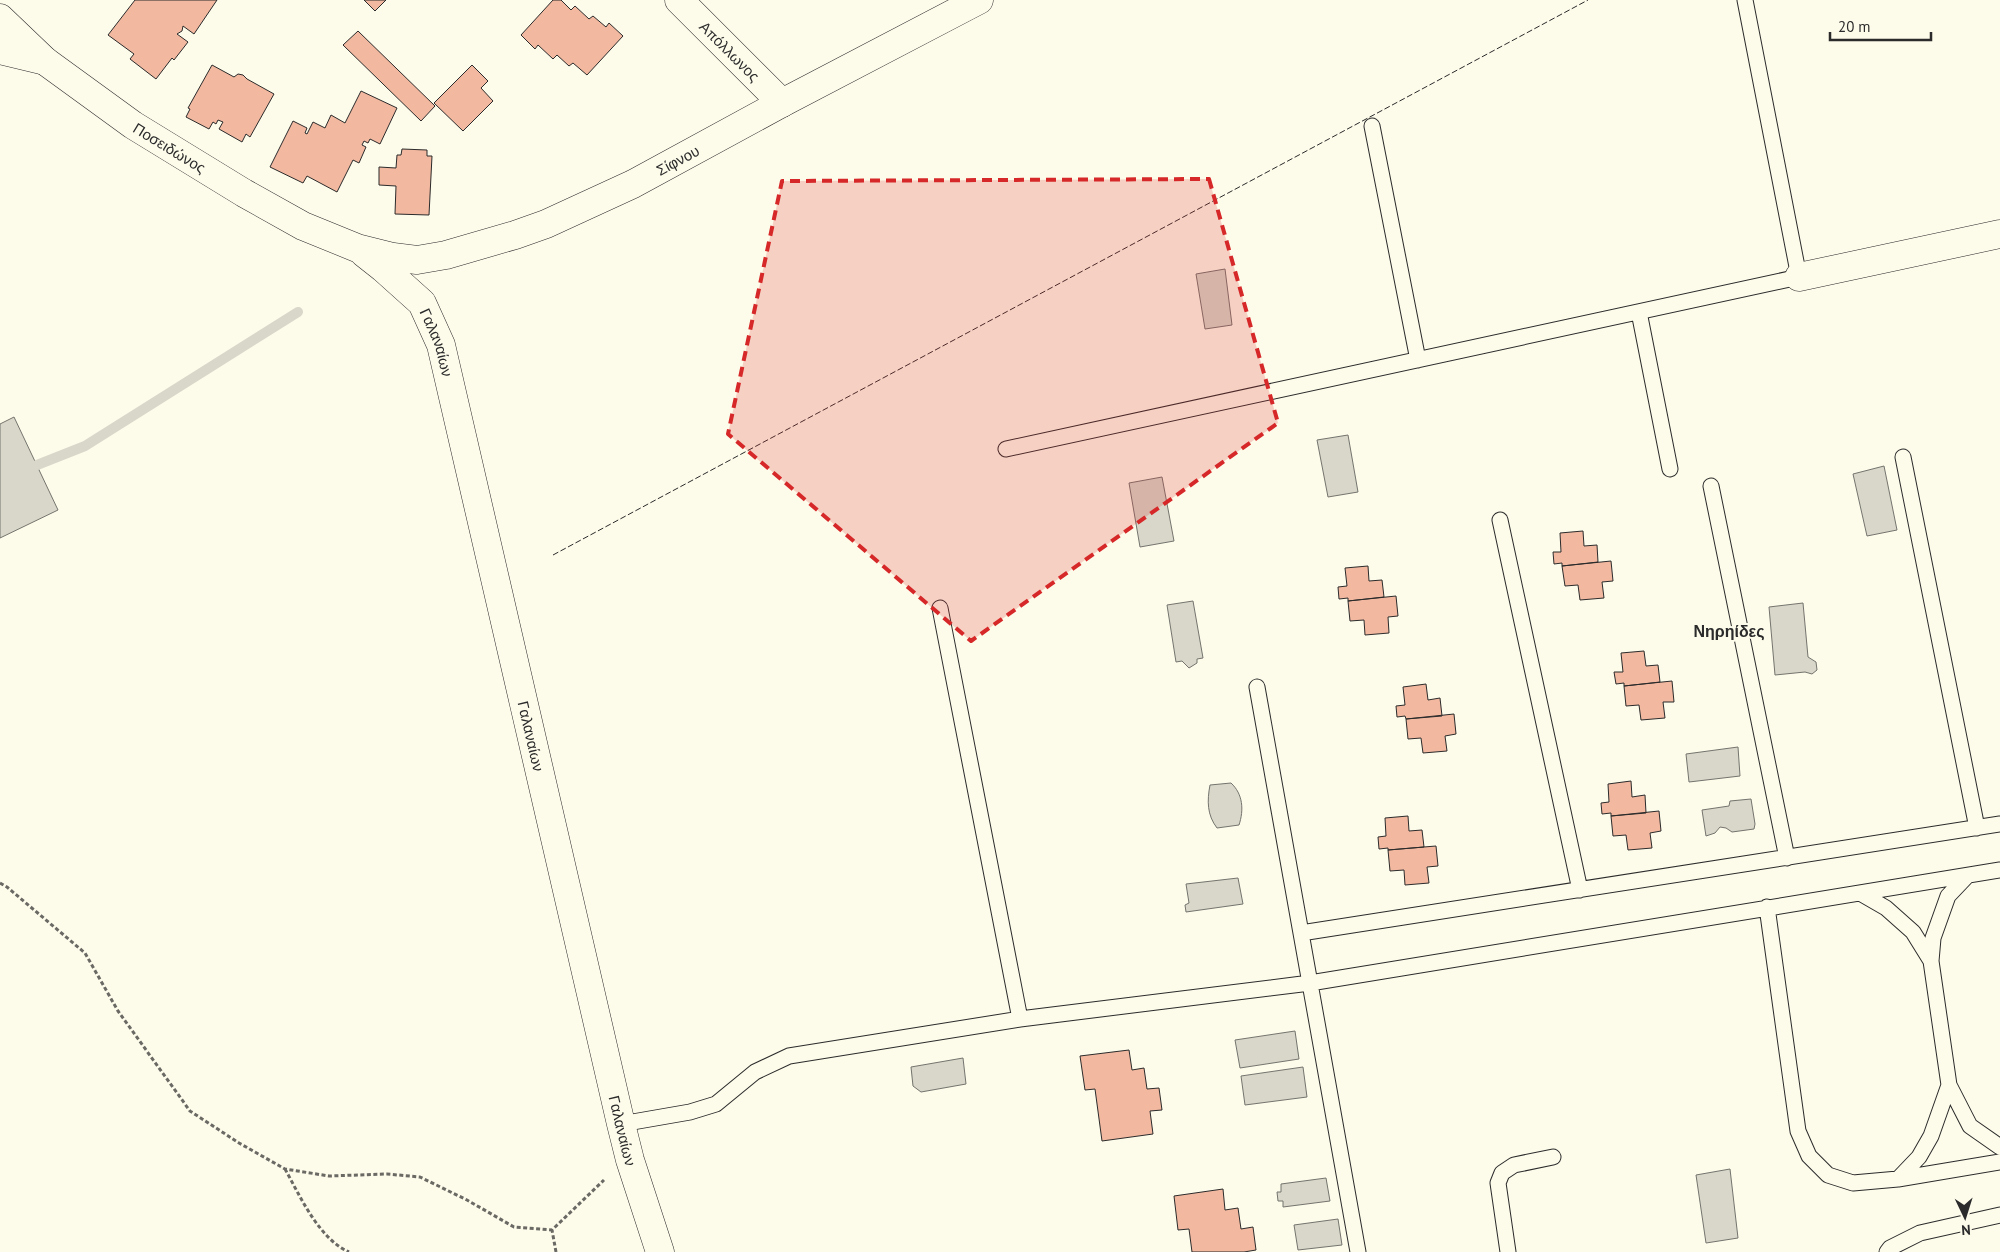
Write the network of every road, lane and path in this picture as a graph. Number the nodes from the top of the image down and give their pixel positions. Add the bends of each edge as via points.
1 (679, 0) edge
2 (978, 0) edge
3 (1745, 0) edge
4 (0, 18) edge
5 (0, 50) edge
6 (45, 61) junction
7 (782, 103) junction
8 (1372, 126) dead end
9 (2000, 234) edge
10 (357, 248) junction
11 (1799, 277) junction
12 (1639, 312) junction
13 (1418, 360) junction
14 (1006, 449) dead end
15 (1903, 456) dead end
16 (1670, 469) dead end
17 (1711, 486) dead end
18 (1500, 520) dead end
19 (940, 608) dead end
20 (1256, 687) dead end
21 (2000, 824) edge
22 (1977, 828) junction
23 (1788, 858) junction
24 (2000, 870) edge
25 (1967, 876) junction
26 (0, 883) edge
27 (1580, 890) junction
28 (1860, 893) junction
29 (1767, 907) junction
30 (1301, 934) junction
31 (1931, 961) junction
32 (1310, 983) junction
33 (1020, 1019) junction
34 (1949, 1086) junction
35 (621, 1124) junction
36 (2000, 1147) edge
37 (1552, 1157) dead end
38 (630, 1160) junction
39 (2000, 1162) edge
40 (285, 1169) junction
41 (1898, 1180) junction
42 (2000, 1215) edge
43 (552, 1230) junction
44 (349, 1252) edge
45 (556, 1252) edge
46 (660, 1252) edge
47 (1358, 1252) edge
48 (1508, 1252) edge
49 (1887, 1252) edge

1 - 7 street, Απόλλωνος
2 - 7 street, Σίφνου
3 - 11 lane
4 - 6 street, Ποσειδώνος
5 - 6 street
6 - 10 street, Ποσειδώνος via 182,156 303,226
7 - 10 street, Σίφνου via 633,184 515,235 417,260
8 - 13 lane
9 - 11 street
10 - 35 street, Γαλαναίων via 422,303 441,344
11 - 12 lane
12 - 13 lane
12 - 16 lane
13 - 14 lane
15 - 22 lane
17 - 23 lane
18 - 27 lane
19 - 33 lane
20 - 30 lane
21 - 22 lane
22 - 23 lane
23 - 27 lane
24 - 25 lane
25 - 28 lane
25 - 31 lane via 1948,896 1933,938
26 - 40 path via 85,953 118,1010 190,1111
27 - 30 lane
28 - 29 lane
28 - 31 lane via 1886,908 1913,932
29 - 32 lane
29 - 41 lane via 1798,1130 1809,1156 1828,1175 1853,1183
30 - 32 lane
31 - 34 lane
32 - 33 lane
32 - 47 lane
33 - 35 lane via 789,1056 755,1072 716,1104
34 - 36 lane via 1970,1126
34 - 41 lane via 1931,1136
35 - 38 street, Γαλαναίων
37 - 48 lane via 1514,1164 1502,1173 1498,1183
38 - 43 path via 596,1185
38 - 46 street, Γαλαναίων
39 - 41 lane
40 - 43 path via 329,1176 420,1176 514,1227
40 - 44 path via 317,1224 341,1249
42 - 49 lane via 1920,1233
43 - 45 path

